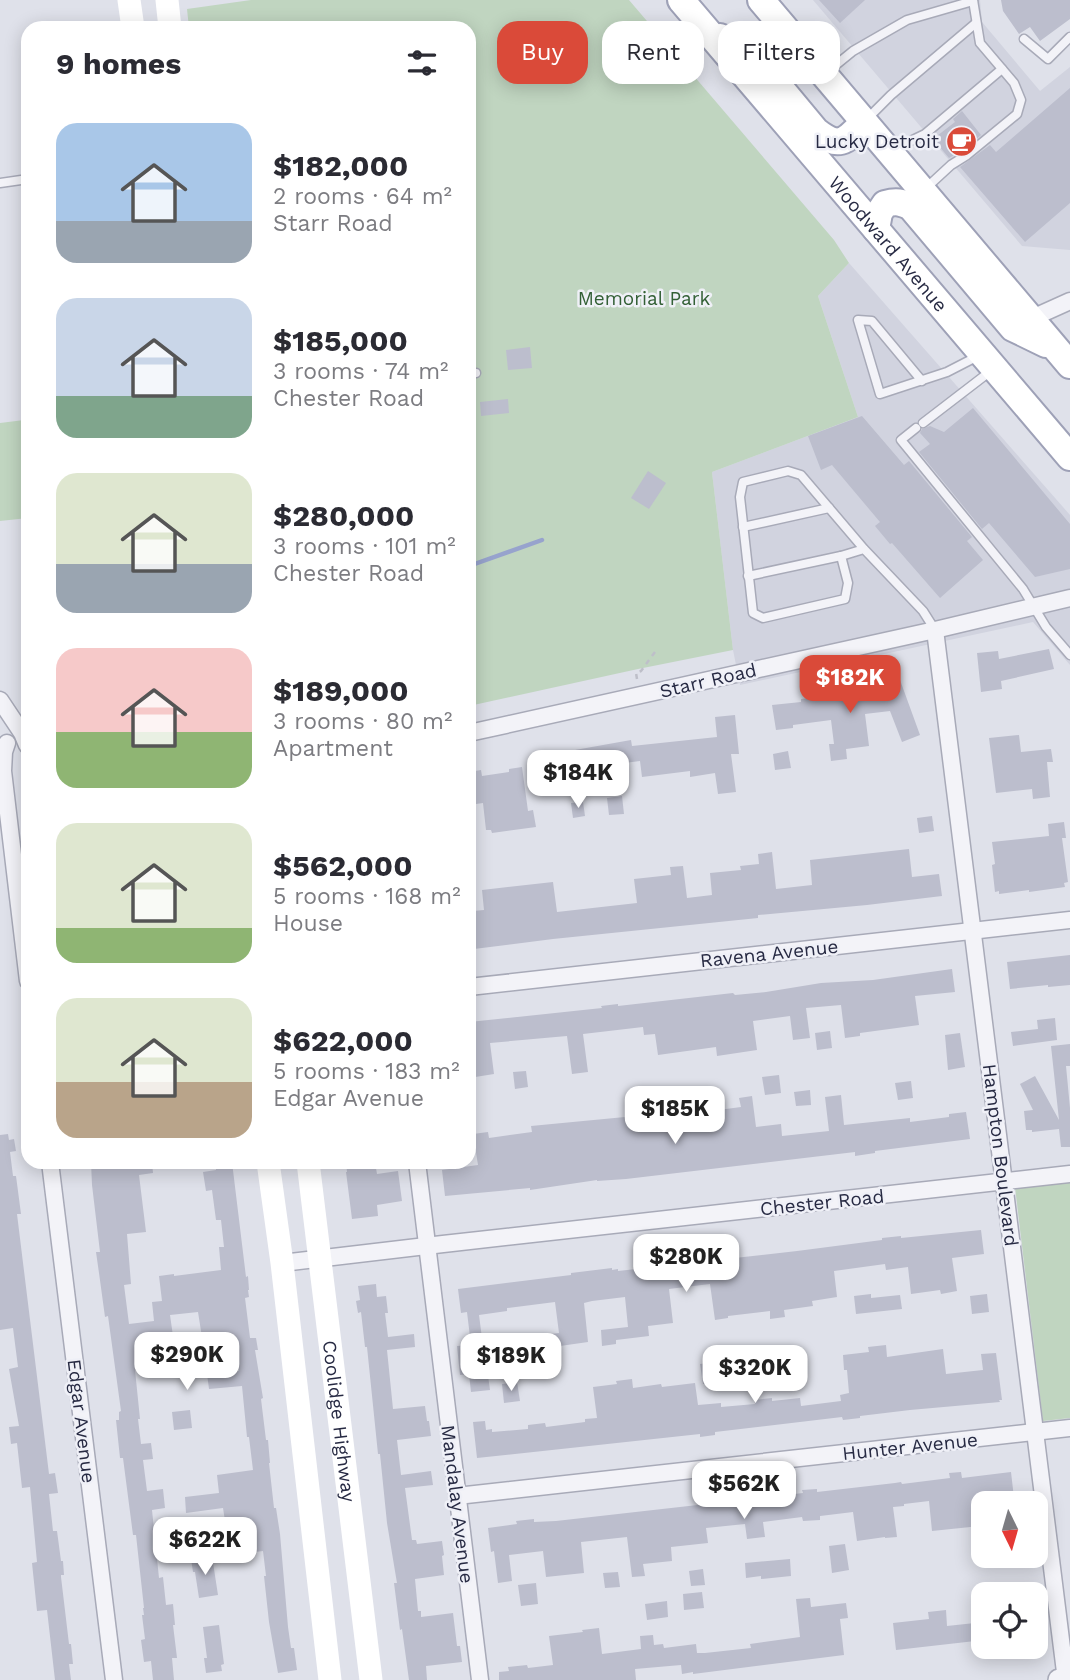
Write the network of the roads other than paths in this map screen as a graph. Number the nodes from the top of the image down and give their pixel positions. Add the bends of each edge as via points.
1 (130, 0) edge
2 (167, 0) edge
3 (681, 0) edge
4 (973, 1) edge
5 (770, 6) edge
6 (132, 21) edge
7 (169, 21) edge
8 (782, 21) edge
9 (976, 23) junction
10 (706, 30) junction
11 (1070, 37) edge
12 (1024, 39) dead end
13 (840, 62) edge
14 (1002, 69) junction
15 (832, 84) edge
16 (864, 122) junction
17 (888, 151) junction
18 (21, 181) edge
19 (0, 183) edge
20 (922, 191) junction
21 (876, 229) junction
22 (1070, 301) edge
23 (1030, 318) junction
24 (1062, 356) edge
25 (988, 361) junction
26 (922, 381) junction
27 (1070, 457) edge
28 (829, 508) junction
29 (743, 527) junction
30 (864, 549) junction
31 (841, 556) junction
32 (748, 576) junction
33 (1070, 598) edge
34 (1034, 607) junction
35 (935, 630) junction
36 (1070, 654) edge
37 (0, 700) edge
38 (476, 731) edge
39 (21, 732) edge
40 (3, 742) edge
41 (21, 744) edge
42 (1070, 920) edge
43 (21, 922) edge
44 (973, 931) junction
45 (476, 986) edge
46 (51, 1169) edge
47 (269, 1169) edge
48 (308, 1169) edge
49 (418, 1169) edge
50 (1070, 1174) edge
51 (1004, 1181) junction
52 (427, 1246) junction
53 (319, 1259) junction
54 (282, 1263) junction
55 (1070, 1428) edge
56 (1036, 1432) junction
57 (457, 1496) junction
58 (1067, 1679) edge
59 (114, 1680) edge
60 (330, 1680) edge
61 (372, 1680) edge
62 (480, 1680) edge
63 (1059, 1680) edge

1 - 6 main road
2 - 7 main road
3 - 10 main road, Woodward Avenue
4 - 9 lane
4 - 13 lane via 908,20
5 - 8 main road
9 - 14 lane via 980,43
9 - 16 lane
10 - 16 main road via 752,54 828,141 845,140
10 - 21 main road, Woodward Avenue
11 - 12 lane via 1048,59
14 - 17 lane via 925,134
14 - 20 lane via 1021,100 1017,114
15 - 16 main road
16 - 17 main road
17 - 20 main road
18 - 19 lane
20 - 23 main road
21 - 24 main road via 886,204 903,202 911,207 1013,328
21 - 25 main road, Woodward Avenue
22 - 23 street
23 - 24 main road
25 - 26 lane
25 - 27 main road, Woodward Avenue
25 - 34 lane via 901,440
26 - 26 lane via 880,394 858,320 872,321
28 - 29 lane
28 - 29 lane via 801,475 788,471 743,482
28 - 30 lane
29 - 32 lane
30 - 31 lane
30 - 35 lane via 923,611
31 - 32 lane
31 - 32 lane via 848,583 845,598 763,618 752,613
33 - 34 street, Starr Road
34 - 35 street, Starr Road
34 - 36 lane
35 - 38 street, Starr Road
35 - 44 street, Hampton Boulevard
37 - 39 street
40 - 41 street
40 - 43 street
42 - 44 street, Ravena Avenue
44 - 45 street, Ravena Avenue
44 - 51 street, Hampton Boulevard
46 - 59 street, Edgar Avenue
47 - 54 main road, Coolidge Highway
48 - 53 main road, Coolidge Highway
49 - 52 street, Mandalay Avenue
50 - 51 street, Chester Road
51 - 52 street, Chester Road
51 - 56 street, Hampton Boulevard
52 - 53 street, Chester Road
52 - 57 street, Mandalay Avenue
53 - 54 street, Chester Road
53 - 61 main road, Coolidge Highway
54 - 60 main road, Coolidge Highway
55 - 56 street, Hunter Avenue
56 - 57 street, Hunter Avenue
56 - 58 street, Hampton Boulevard
57 - 62 street, Mandalay Avenue
58 - 63 street

